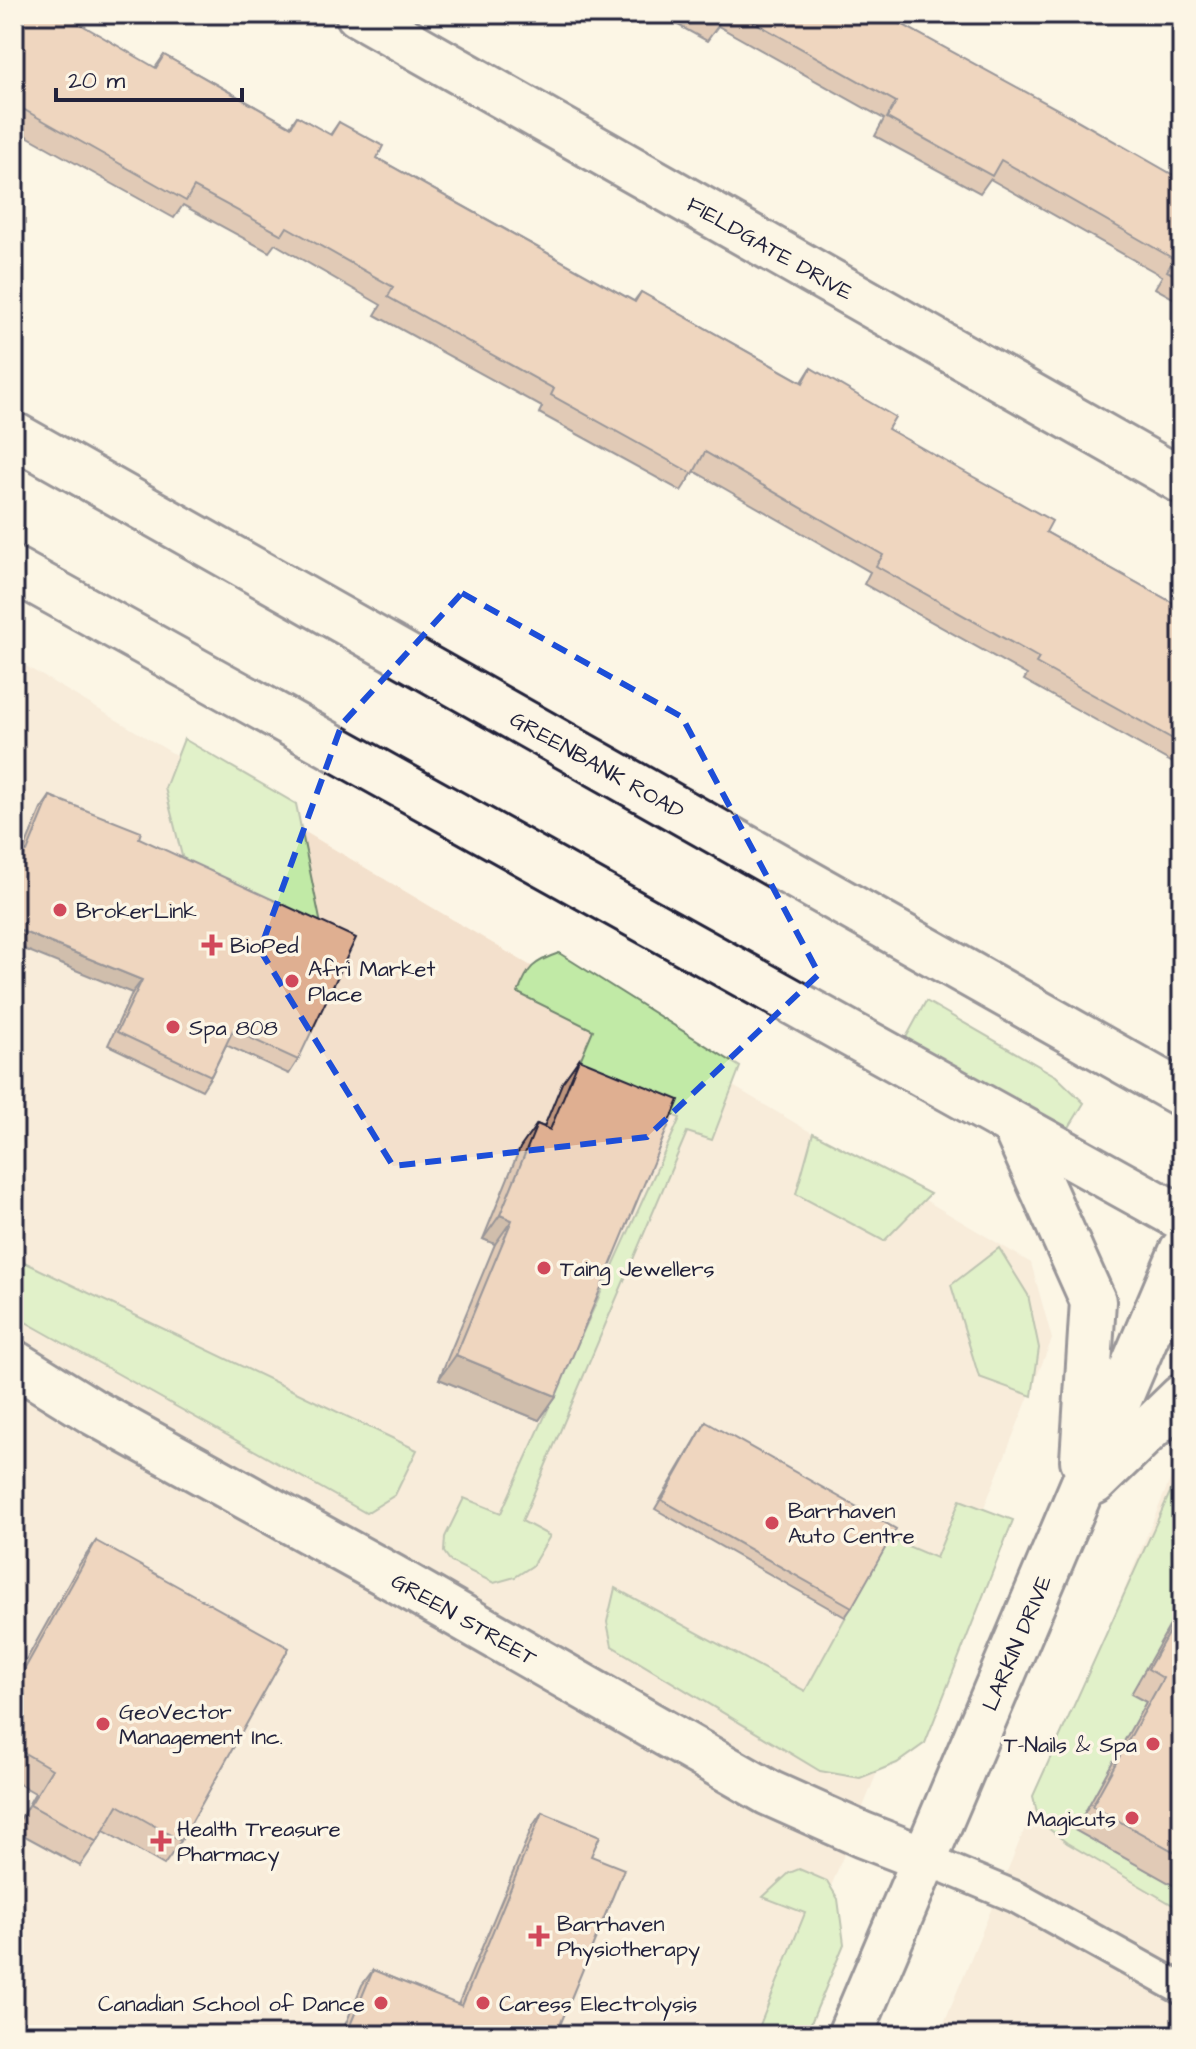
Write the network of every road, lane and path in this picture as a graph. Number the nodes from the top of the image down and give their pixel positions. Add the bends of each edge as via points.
1 (358, 14) edge
2 (14, 435) edge
3 (1182, 481) edge
4 (14, 570) edge
5 (1182, 1094) edge
6 (1015, 1127) junction
7 (1182, 1218) edge
8 (1182, 1251) edge
9 (14, 1363) edge
10 (1182, 1397) edge
11 (1081, 1494) junction
12 (925, 1859) junction
13 (1182, 1989) edge
14 (850, 2035) edge

1 - 3 main road, FIELDGATE DRIVE
2 - 5 main road, GREENBANK ROAD
4 - 6 main road
6 - 7 main road
6 - 11 main road via 1093,1301
8 - 11 main road, LARKIN DRIVE
9 - 12 main road, GREEN STREET via 769,1793
10 - 11 main road
11 - 12 main road, LARKIN DRIVE
12 - 13 lane via 1016,1897
12 - 14 main road, LARKIN DRIVE

